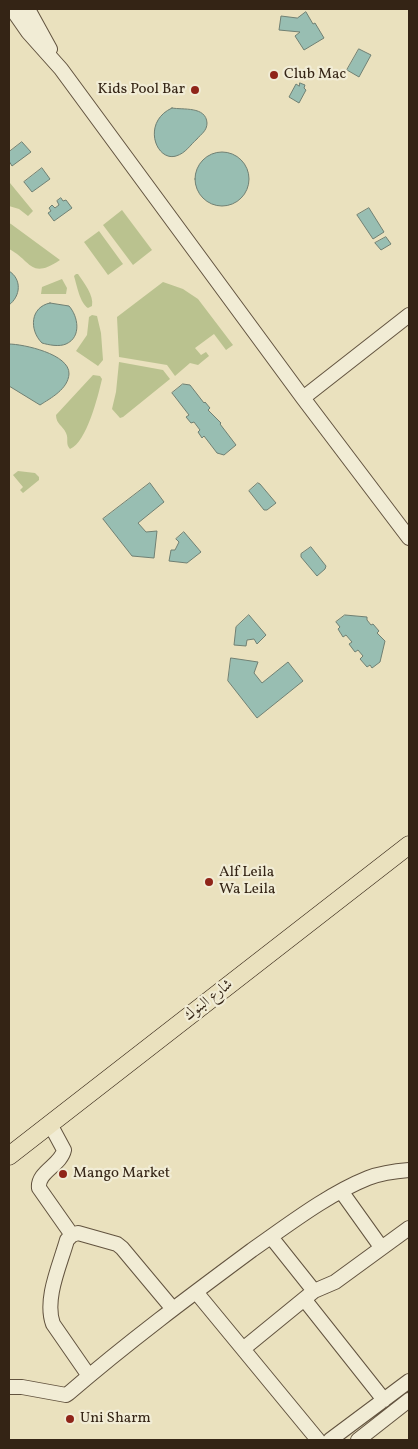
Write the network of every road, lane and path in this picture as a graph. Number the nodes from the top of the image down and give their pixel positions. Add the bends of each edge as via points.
1 (12, 9) edge
2 (28, 9) edge
3 (61, 69) junction
4 (409, 315) edge
5 (303, 398) junction
6 (409, 538) edge
7 (409, 845) edge
8 (50, 1124) junction
9 (9, 1156) edge
10 (409, 1170) edge
11 (341, 1192) junction
12 (409, 1228) edge
13 (72, 1235) junction
14 (271, 1237) junction
15 (381, 1247) junction
16 (196, 1292) junction
17 (309, 1295) junction
18 (173, 1309) junction
19 (243, 1349) junction
20 (89, 1376) junction
21 (409, 1381) edge
22 (9, 1387) edge
23 (409, 1400) edge
24 (379, 1403) junction
25 (385, 1419) junction
26 (346, 1436) edge
27 (318, 1440) edge
28 (330, 1440) edge
29 (358, 1440) edge

1 - 3 street
2 - 3 street
3 - 5 street
4 - 5 street
5 - 6 street
7 - 8 main road, شارع البنوك
8 - 9 main road, شارع البنوك
8 - 13 street via 64,1150 40,1180 39,1188
10 - 11 street via 369,1177
11 - 14 street
11 - 15 street
12 - 15 street
13 - 18 street via 78,1233 117,1244
13 - 20 street via 67,1240 49,1303 50,1316
14 - 16 street
14 - 17 street
15 - 17 street via 335,1282
16 - 18 street
16 - 19 street
17 - 19 street
17 - 24 street
18 - 20 street
19 - 27 street
20 - 22 street via 66,1395
21 - 24 street
23 - 25 street
24 - 25 street
24 - 26 street
25 - 29 street
26 - 28 street

